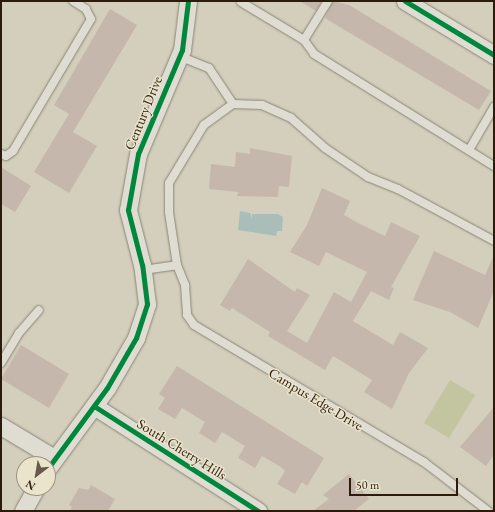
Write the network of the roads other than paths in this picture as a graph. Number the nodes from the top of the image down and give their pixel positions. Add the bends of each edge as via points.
1 (73, 1) edge
2 (188, 1) edge
3 (328, 1) edge
4 (405, 1) edge
5 (241, 2) dead end
6 (304, 40) junction
7 (494, 55) edge
8 (179, 56) junction
9 (233, 104) junction
10 (494, 107) edge
11 (469, 150) junction
12 (1, 154) edge
13 (494, 166) edge
14 (494, 241) edge
15 (177, 265) junction
16 (143, 270) junction
17 (39, 310) dead end
18 (1, 363) edge
19 (94, 406) junction
20 (1, 426) edge
21 (42, 456) edge
22 (56, 456) edge
23 (31, 496) edge
24 (23, 511) edge
25 (258, 511) edge
26 (488, 511) edge

1 - 12 lane via 86,9 91,19 13,151 6,156
2 - 8 street, Century Drive
3 - 6 lane
4 - 7 street
5 - 6 lane
6 - 11 lane via 314,54
8 - 9 lane via 210,68
8 - 16 street, Century Drive via 138,154 128,210
9 - 14 lane via 262,105 291,118 325,148 368,177 398,189
9 - 15 lane, Campus Edge Drive via 204,124 169,183 169,212
10 - 11 lane
11 - 13 lane
15 - 16 lane
15 - 26 lane, Campus Edge Drive via 185,285 187,316 194,325 424,462
16 - 19 street, Century Drive via 147,304 136,338
17 - 18 lane via 19,333
19 - 22 street, Century Drive
19 - 25 street, South Cherry Hills
20 - 21 street
23 - 24 street

